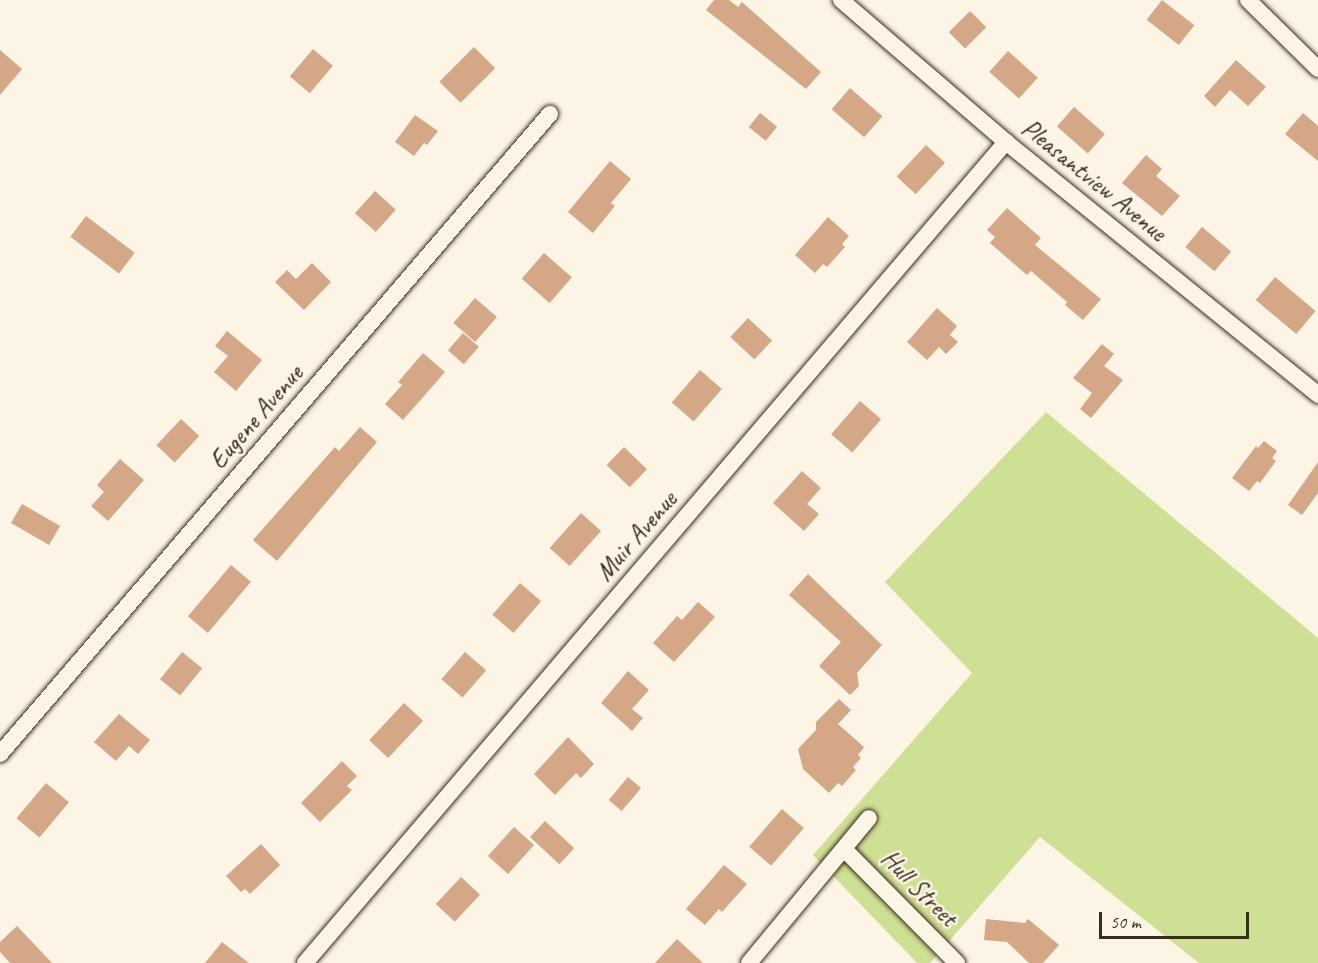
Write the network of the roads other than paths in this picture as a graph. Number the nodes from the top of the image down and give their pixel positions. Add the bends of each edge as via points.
1 (841, 0) edge
2 (1248, 0) edge
3 (1318, 69) edge
4 (550, 114) dead end
5 (1006, 142) junction
6 (1318, 395) edge
7 (0, 754) edge
8 (870, 818) dead end
9 (844, 849) junction
10 (305, 963) edge
11 (749, 963) edge
12 (957, 963) edge

1 - 5 street, Pleasantview Avenue
2 - 3 street
4 - 7 street, Eugene Avenue
5 - 6 street, Pleasantview Avenue
5 - 10 street, Muir Avenue
8 - 9 street, Hull Street
9 - 11 street, Hull Street
9 - 12 street, Hull Street

